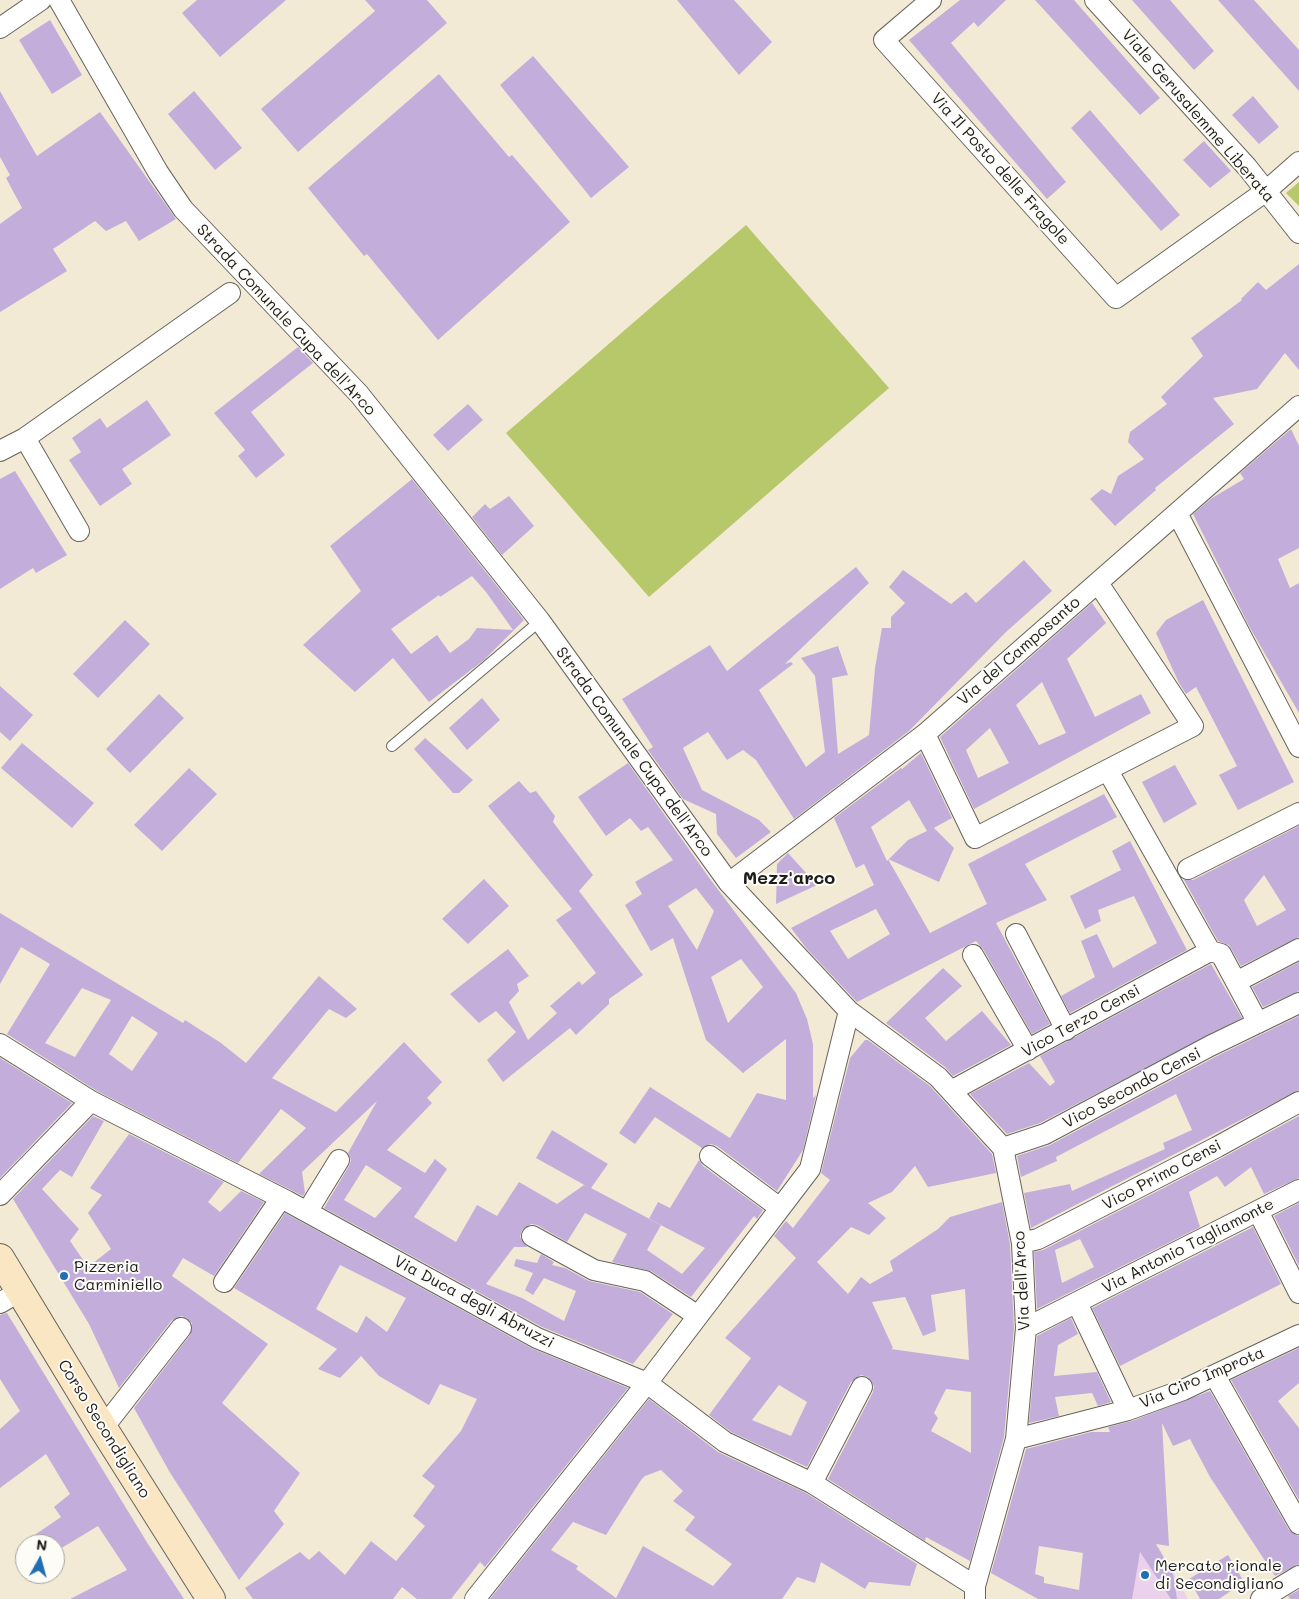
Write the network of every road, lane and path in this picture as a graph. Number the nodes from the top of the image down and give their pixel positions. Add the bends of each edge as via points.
1 (42, 0) edge
2 (59, 0) edge
3 (931, 0) edge
4 (1095, 0) edge
5 (0, 28) edge
6 (1299, 162) edge
7 (1266, 191) junction
8 (1299, 233) edge
9 (230, 294) dead end
10 (1297, 413) edge
11 (25, 438) junction
12 (0, 451) edge
13 (1177, 513) junction
14 (79, 531) dead end
15 (1098, 583) junction
16 (540, 621) junction
17 (925, 734) junction
18 (392, 746) dead end
19 (1299, 747) edge
20 (1108, 771) junction
21 (1299, 813) edge
22 (1188, 868) dead end
23 (728, 883) junction
24 (1016, 934) dead end
25 (1299, 949) edge
26 (1210, 950) junction
27 (973, 955) dead end
28 (1236, 982) junction
29 (1299, 1003) edge
30 (849, 1011) junction
31 (1258, 1023) junction
32 (1066, 1030) junction
33 (0, 1044) edge
34 (1028, 1050) junction
35 (951, 1091) junction
36 (91, 1101) junction
37 (1299, 1102) edge
38 (1003, 1148) junction
39 (710, 1156) dead end
40 (339, 1160) dead end
41 (1299, 1190) edge
42 (0, 1195) edge
43 (281, 1198) junction
44 (780, 1208) junction
45 (1258, 1211) junction
46 (307, 1212) junction
47 (532, 1236) dead end
48 (1022, 1243) junction
49 (0, 1258) edge
50 (224, 1282) dead end
51 (1299, 1293) edge
52 (10, 1297) edge
53 (1077, 1303) junction
54 (698, 1316) junction
55 (181, 1328) dead end
56 (1026, 1328) junction
57 (1299, 1335) edge
58 (1215, 1376) junction
59 (647, 1383) junction
60 (862, 1387) dead end
61 (1128, 1410) junction
62 (103, 1428) junction
63 (1016, 1439) junction
64 (812, 1483) junction
65 (1299, 1524) edge
66 (1299, 1576) edge
67 (975, 1592) edge
68 (211, 1599) edge
69 (475, 1599) edge
70 (1262, 1599) edge

1 - 5 street
2 - 16 street, Strada Comunale Cupa dell'Arco via 158,172 183,209 359,394
3 - 7 street, Via Il Posto delle Fragole via 884,40 1116,298
4 - 7 street, Viale Gerusalemme Liberata
6 - 7 street
7 - 8 street, Viale Gerusalemme Liberata
9 - 11 street
10 - 13 street, Via del Camposanto
11 - 12 street
11 - 14 street
13 - 15 street, Via del Camposanto
13 - 19 street
15 - 17 street, Via del Camposanto
15 - 20 street via 1193,726
16 - 18 lane
16 - 23 street, Strada Comunale Cupa dell'Arco
17 - 20 street via 975,838
17 - 23 street, Via del Camposanto
20 - 26 street
21 - 22 street
23 - 30 street, Strada Comunale Cupa dell'Arco
24 - 32 street
25 - 28 street
26 - 28 street via 1221,954
26 - 32 street, Vico Terzo Censi
27 - 34 street
28 - 31 street
29 - 31 street, Vico Secondo Censi
30 - 35 street via 938,1077
30 - 44 street via 810,1169
31 - 38 street, Vico Secondo Censi via 1045,1134
32 - 34 street, Vico Terzo Censi
33 - 36 street, Via Duca degli Abruzzi
34 - 35 street, Vico Terzo Censi
35 - 38 street
36 - 42 street
36 - 43 street, Via Duca degli Abruzzi
37 - 48 street, Vico Primo Censi via 1046,1235
38 - 48 street, Via dell'Arco
39 - 44 street
40 - 46 street
41 - 45 street, Via Antonio Tagliamonte
43 - 46 street, Via Duca degli Abruzzi
43 - 50 street
44 - 54 street
45 - 51 street
45 - 53 street, Via Antonio Tagliamonte
46 - 59 street, Via Duca degli Abruzzi via 537,1338
47 - 54 street via 594,1270 645,1280
48 - 56 street, Via dell'Arco
49 - 52 main road, Corso Secondigliano
52 - 62 main road, Corso Secondigliano
53 - 56 street, Via Antonio Tagliamonte
53 - 61 street
54 - 59 street
55 - 62 street
56 - 63 street, Via dell'Arco
57 - 58 street, Via Ciro Improta
58 - 61 street, Via Ciro Improta
58 - 65 street
59 - 64 street, Via Duca degli Abruzzi via 725,1442
59 - 69 street
60 - 64 street
61 - 63 street, Via Ciro Improta
62 - 68 main road, Corso Secondigliano
63 - 67 street, Via dell'Arco
64 - 67 street, Via Duca degli Abruzzi
66 - 70 street

